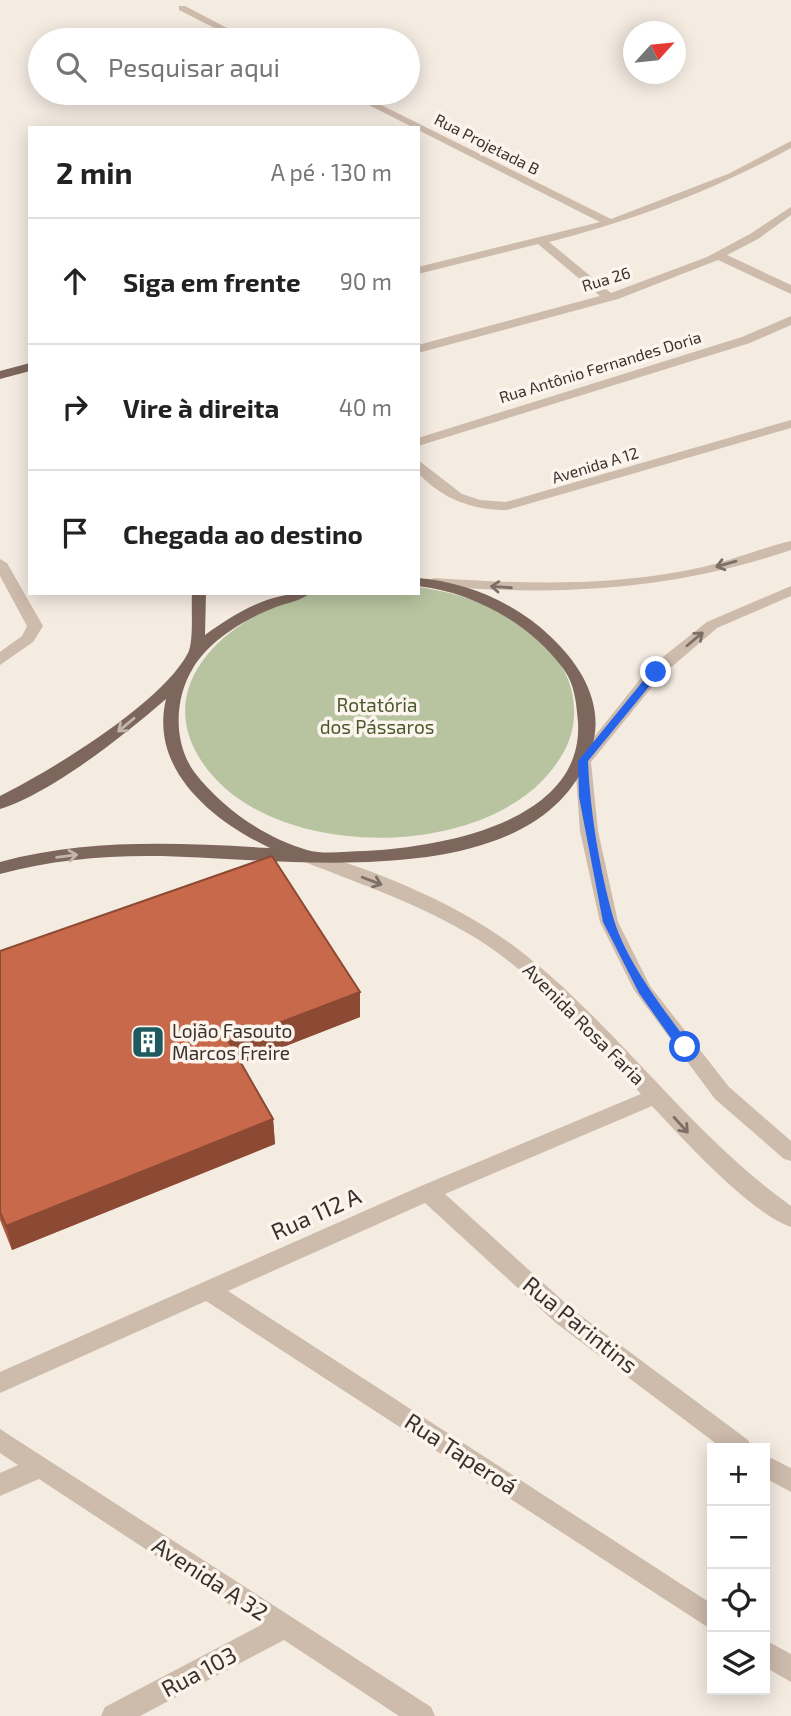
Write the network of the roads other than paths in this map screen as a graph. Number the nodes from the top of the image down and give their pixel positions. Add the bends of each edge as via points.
1 (182, 8) dead end
2 (221, 28) edge
3 (374, 105) edge
4 (416, 126) edge
5 (420, 128) edge
6 (791, 144) edge
7 (791, 210) edge
8 (610, 223) junction
9 (542, 242) junction
10 (719, 257) junction
11 (420, 271) edge
12 (791, 290) edge
13 (607, 296) junction
14 (791, 320) edge
15 (420, 348) edge
16 (28, 368) edge
17 (0, 375) edge
18 (791, 424) edge
19 (420, 441) edge
20 (420, 466) edge
21 (789, 548) edge
22 (0, 563) edge
23 (424, 580) edge
24 (791, 591) edge
25 (199, 595) edge
26 (297, 595) edge
27 (197, 653) junction
28 (0, 660) edge
29 (178, 681) junction
30 (583, 761) junction
31 (0, 803) edge
32 (308, 857) junction
33 (0, 868) edge
34 (655, 1096) junction
35 (791, 1153) edge
36 (428, 1192) junction
37 (791, 1218) edge
38 (209, 1291) junction
39 (0, 1383) edge
40 (0, 1440) edge
41 (733, 1443) edge
42 (39, 1468) junction
43 (770, 1469) edge
44 (791, 1481) edge
45 (0, 1485) edge
46 (707, 1615) edge
47 (284, 1627) junction
48 (770, 1655) edge
49 (791, 1669) edge
50 (114, 1716) edge
51 (422, 1716) edge

1 - 2 street
3 - 4 street, Rua Projetada B
5 - 8 street, Rua Projetada B
6 - 8 street via 732,176
7 - 10 street, Rua 26 via 766,231
8 - 9 street
9 - 11 street
9 - 13 street
10 - 12 street
10 - 13 street, Rua 26
13 - 15 street, Rua 26
14 - 19 street, Rua Antônio Fernandes Doria via 746,340
16 - 17 main road
18 - 20 street, Avenida A 12 via 507,506 464,502 435,484
21 -> 23 street via 636,584 503,588
22 - 28 street via 35,626 28,639
23 - 30 main road via 491,604 533,627 564,656 582,684 589,714
30 -> 24 street via 656,672 712,625
25 - 27 main road
26 - 27 main road via 256,610 223,629
27 - 29 main road
29 -> 31 main road via 113,736
29 - 32 main road via 170,725 183,769 220,809 260,836
30 - 32 main road via 559,792 531,815 473,843 402,857
30 - 35 street via 589,831 609,922 643,990 722,1093
33 -> 32 main road via 117,851
32 -> 34 street, Avenida Rosa Faria via 402,892 475,930 521,961 589,1024
34 - 36 street, Rua 112 A
34 -> 37 street, Avenida Rosa Faria via 697,1142 763,1200
36 - 38 street, Rua 112 A
36 - 41 street, Rua Parintins via 564,1316
38 - 39 street, Rua 112 A
38 - 46 street, Rua Taperoá
40 - 42 street, Avenida A 32
42 - 45 street
42 - 47 street, Avenida A 32
43 - 44 street
47 - 50 street, Rua 103
47 - 51 street, Avenida A 32
48 - 49 street

